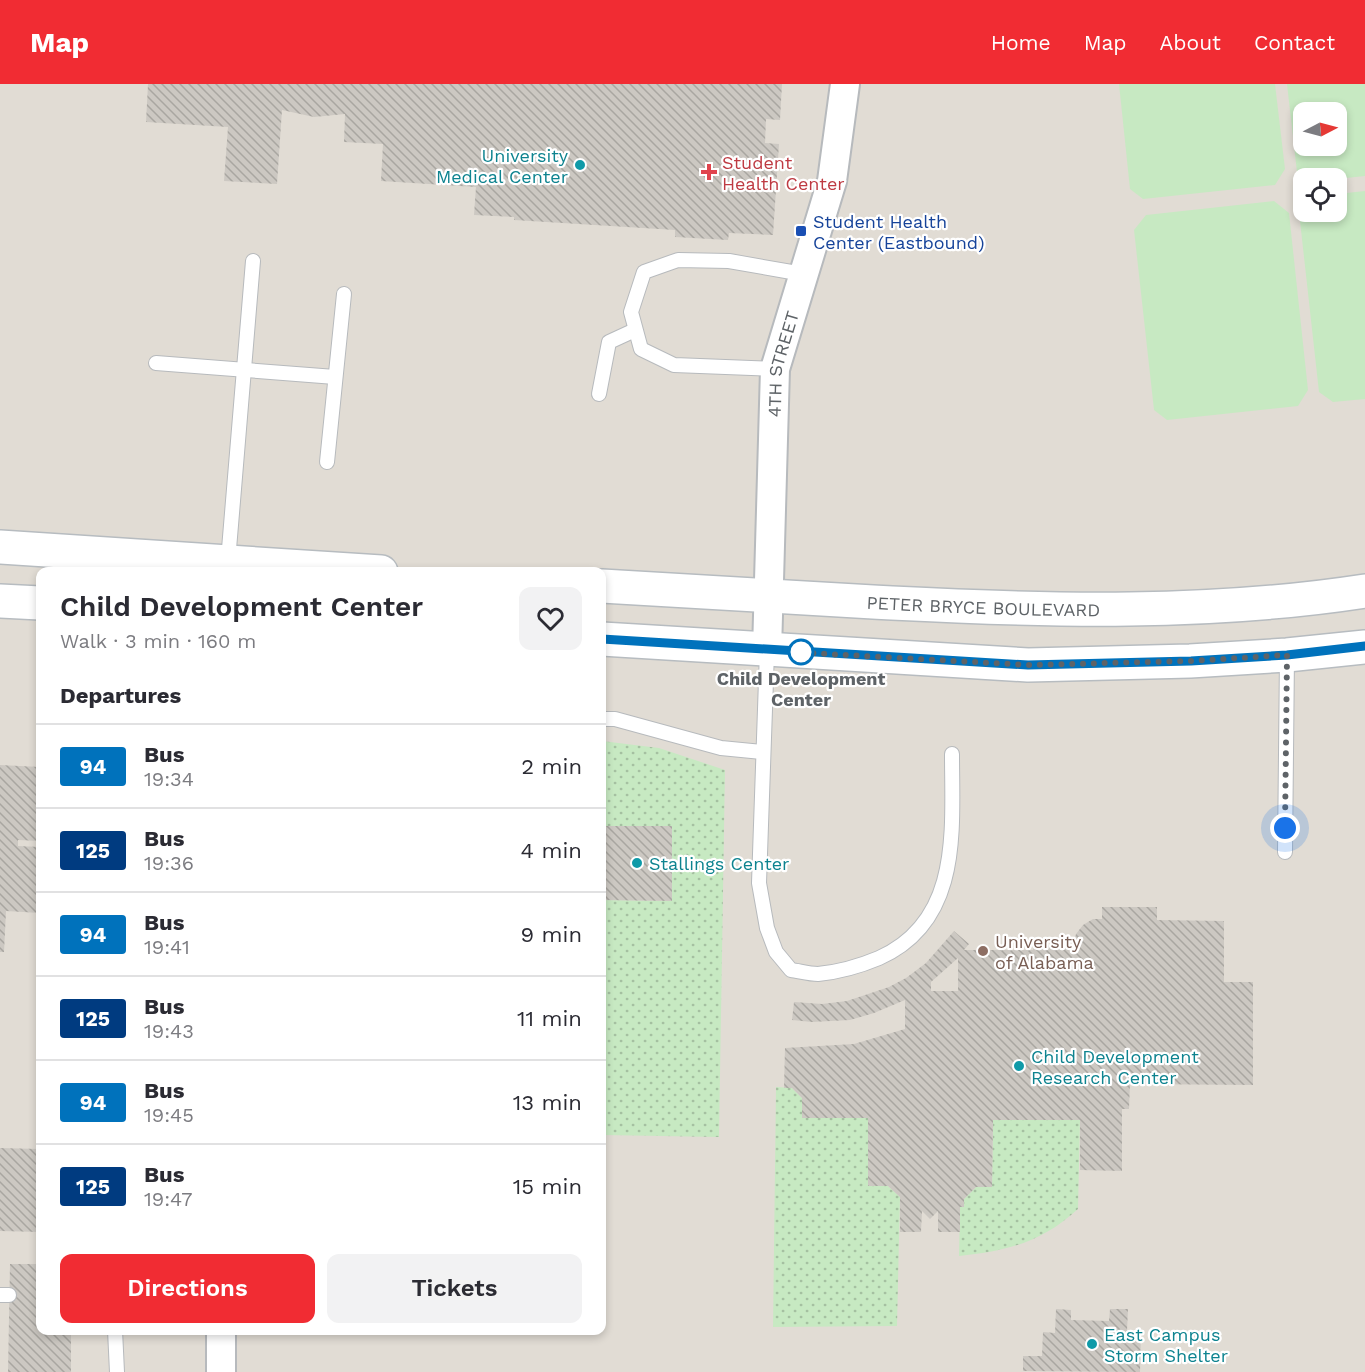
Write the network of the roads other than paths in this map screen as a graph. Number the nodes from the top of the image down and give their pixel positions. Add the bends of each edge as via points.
1 (845, 84) edge
2 (253, 261) dead end
3 (803, 274) junction
4 (345, 294) dead end
5 (635, 330) junction
6 (156, 363) dead end
7 (775, 369) junction
8 (243, 371) junction
9 (335, 377) junction
10 (599, 393) dead end
11 (327, 462) dead end
12 (0, 547) edge
13 (228, 566) edge
14 (254, 567) edge
15 (606, 586) edge
16 (1365, 591) edge
17 (770, 597) junction
18 (0, 601) edge
19 (36, 603) edge
20 (606, 639) edge
21 (1365, 646) edge
22 (767, 651) junction
23 (1287, 655) junction
24 (606, 719) edge
25 (762, 752) junction
26 (952, 754) dead end
27 (1285, 852) dead end
28 (115, 1335) edge
29 (221, 1335) edge
30 (117, 1372) edge
31 (221, 1372) edge

1 - 3 street, 4TH STREET via 832,181
2 - 8 lane
3 - 5 lane via 729,261 678,260 644,272 631,312
3 - 7 street, 4TH STREET
4 - 9 lane
5 - 7 lane via 640,349 674,364
5 - 10 lane via 609,342
6 - 8 lane
7 - 17 street, 4TH STREET
8 - 9 lane
8 - 13 lane
9 - 11 lane
12 - 13 street
13 - 14 street
15 - 17 street, PETER BRYCE BOULEVARD
16 - 17 street, PETER BRYCE BOULEVARD via 1235,605 1100,610
17 - 22 street, 4TH STREET
18 - 19 street
20 - 22 street
21 - 23 street
22 - 23 street via 1028,665
22 - 25 lane
23 - 27 lane
24 - 25 lane via 720,748
25 - 26 lane via 759,883 767,928 776,952 791,970 816,974 860,966 896,951 923,927 941,896 952,847
28 - 30 lane
29 - 31 street

